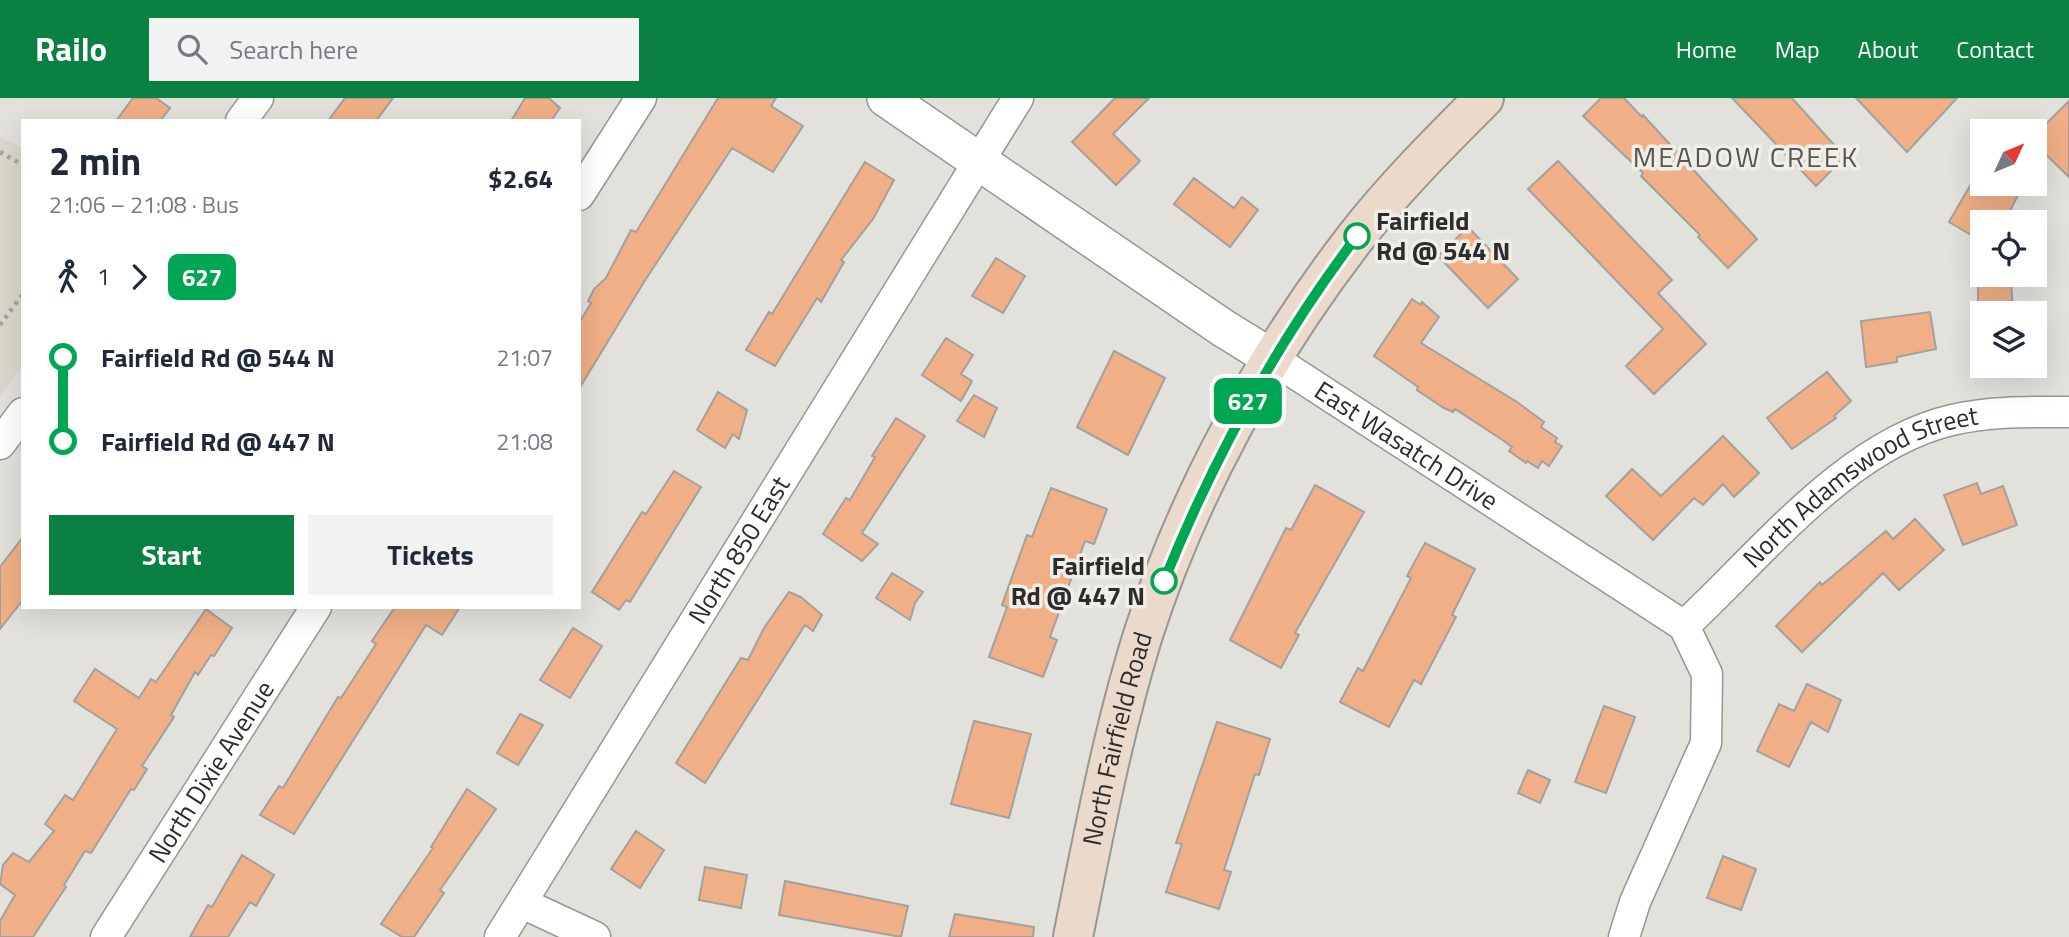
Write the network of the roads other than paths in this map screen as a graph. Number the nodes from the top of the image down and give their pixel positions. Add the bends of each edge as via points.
1 (258, 98) edge
2 (641, 98) edge
3 (886, 98) edge
4 (1018, 98) edge
5 (1484, 98) edge
6 (242, 119) edge
7 (977, 162) junction
8 (581, 192) edge
9 (1273, 359) junction
10 (2069, 412) edge
11 (21, 416) edge
12 (0, 444) edge
13 (315, 609) edge
14 (1684, 626) junction
15 (522, 903) junction
16 (106, 937) edge
17 (500, 937) edge
18 (596, 937) edge
19 (1073, 937) edge
20 (1624, 937) edge

1 - 6 street
2 - 8 street
3 - 7 street, East Wasatch Drive
4 - 7 street, North 850 East
5 - 9 main road, North Fairfield Road via 1357,236
7 - 9 street, East Wasatch Drive
7 - 15 street, North 850 East
9 - 14 street, East Wasatch Drive
9 - 19 main road, North Fairfield Road via 1205,486 1148,621 1116,729
10 - 14 street, North Adamswood Street via 1973,416 1888,444 1827,489
11 - 12 street
13 - 16 street, North Dixie Avenue
14 - 20 street via 1707,674 1706,743
15 - 17 street, North 850 East
15 - 18 street

